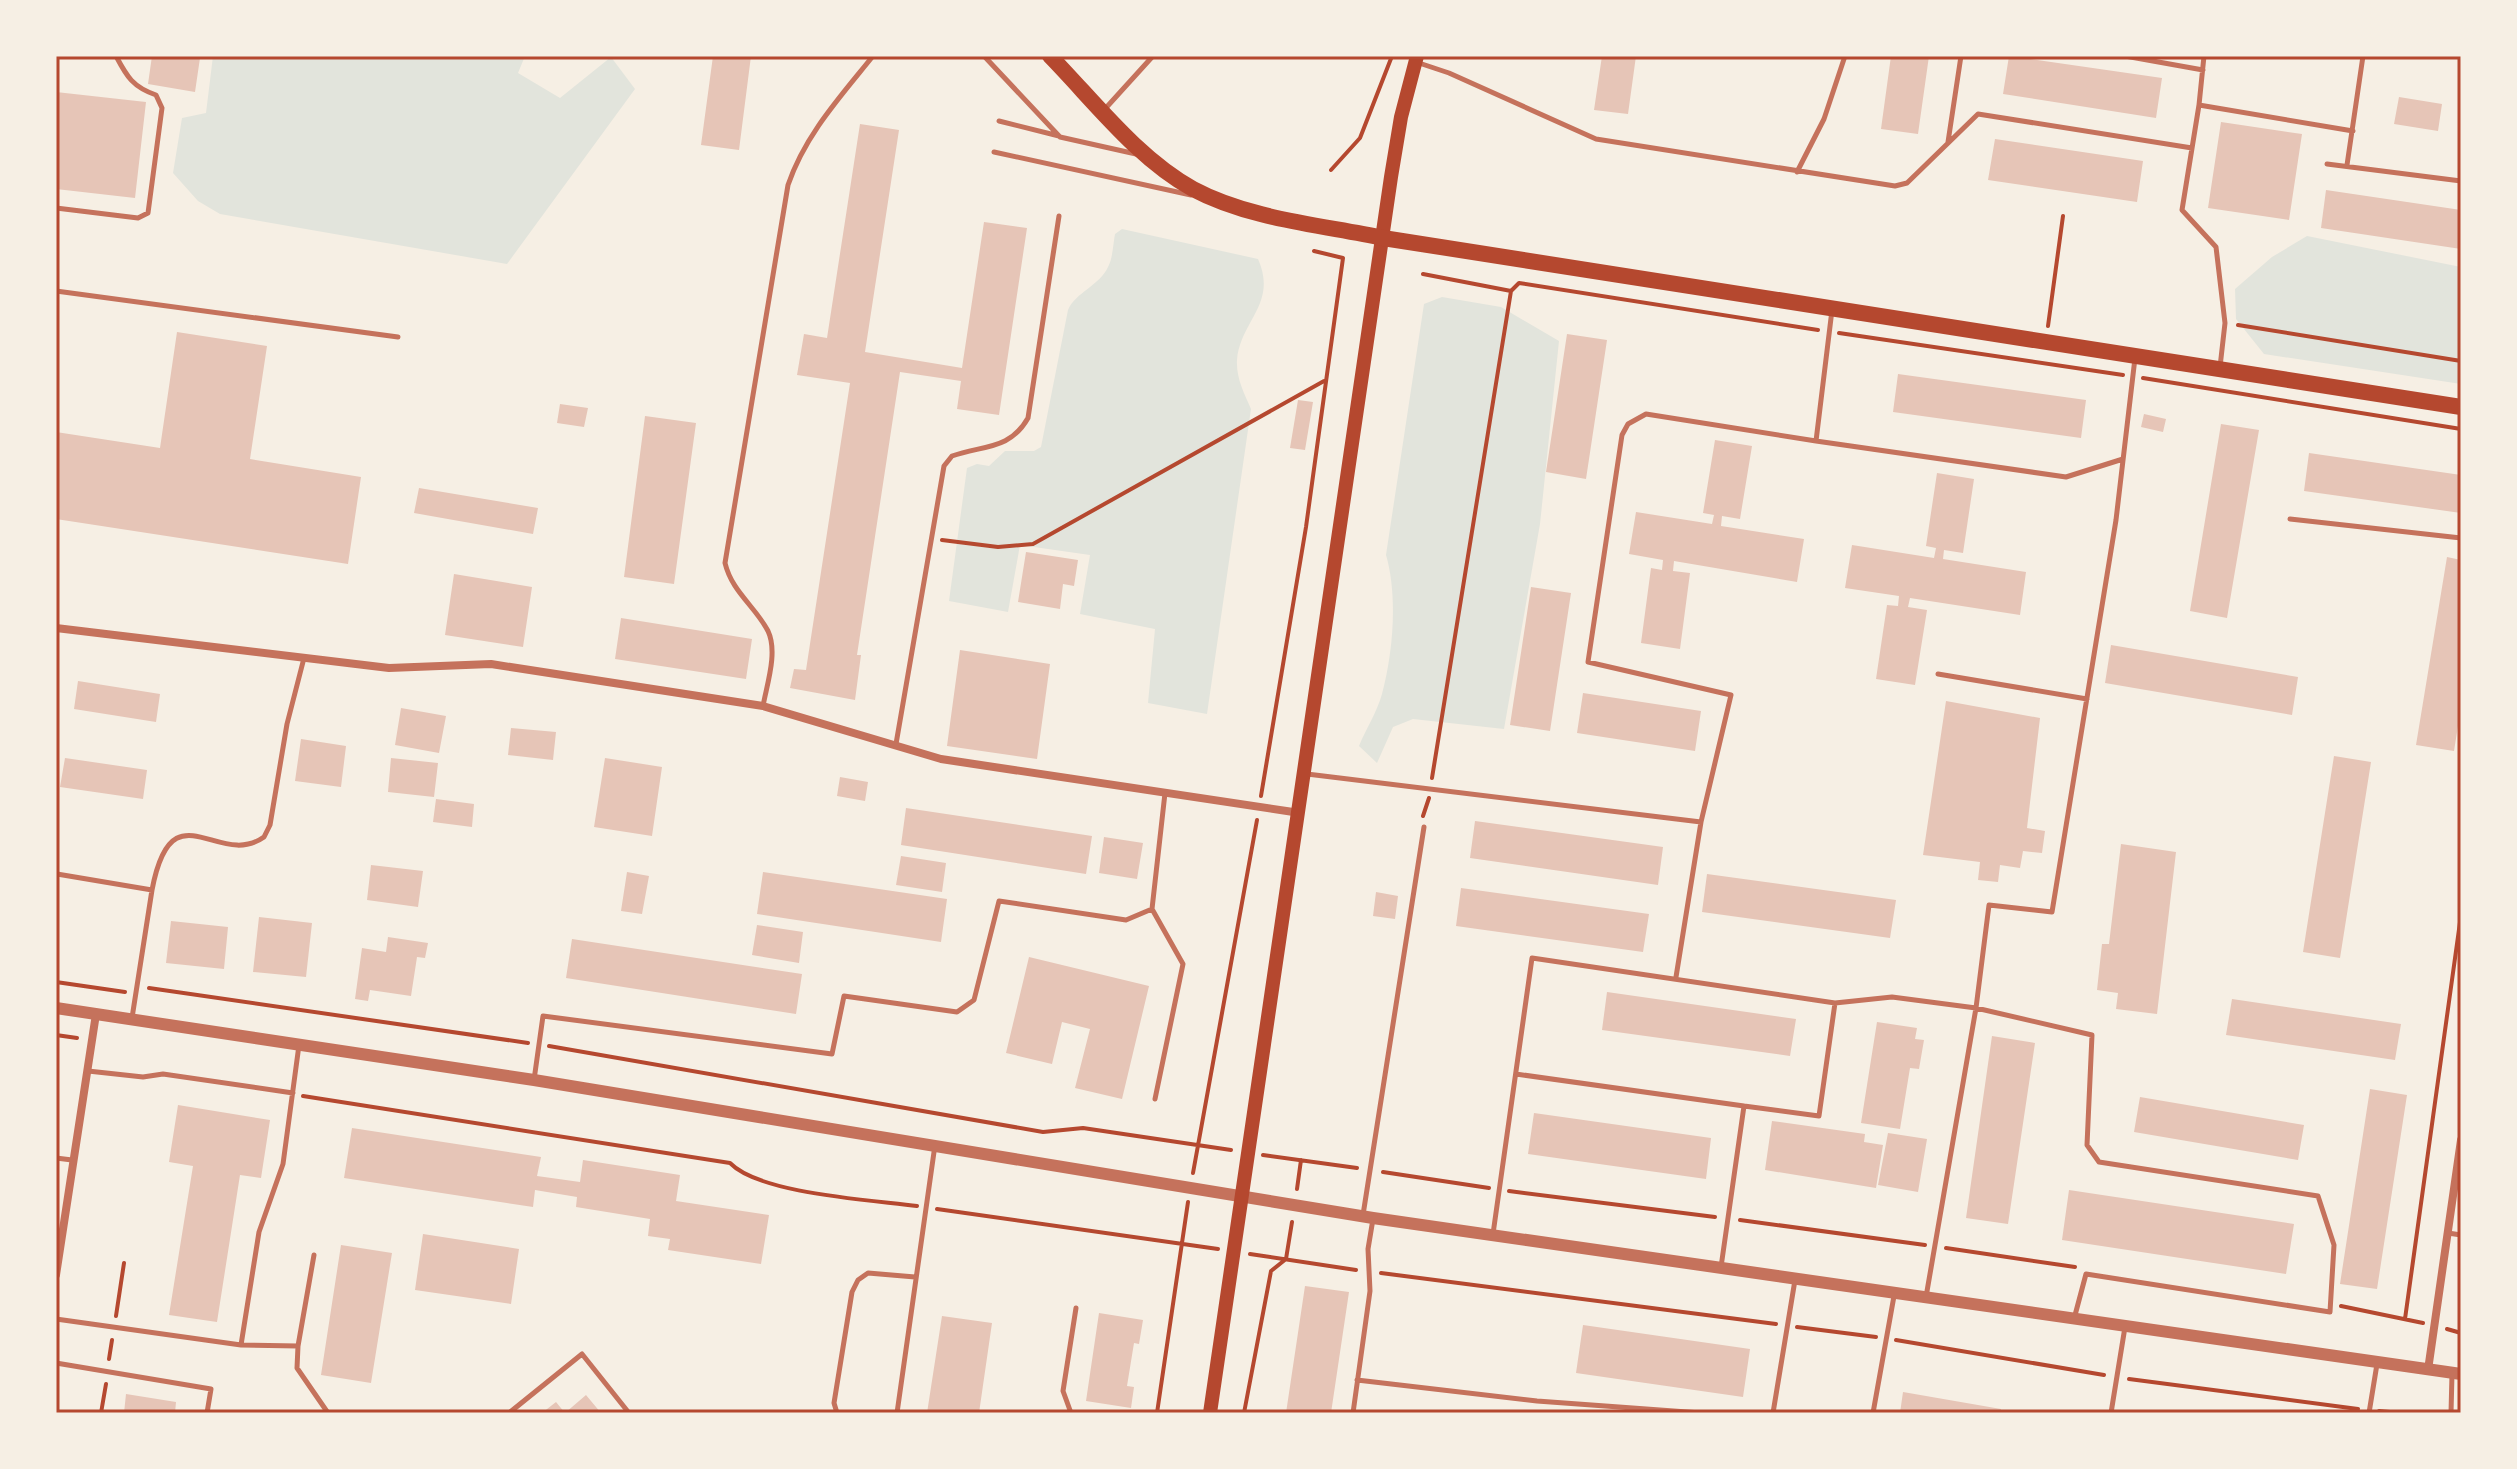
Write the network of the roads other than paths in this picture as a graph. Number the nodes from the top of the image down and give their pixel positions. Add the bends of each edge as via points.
1 (116, 56) edge
2 (873, 56) edge
3 (984, 56) edge
4 (1050, 56) edge
5 (1153, 56) edge
6 (1845, 56) edge
7 (1961, 56) edge
8 (2125, 56) edge
9 (2204, 56) edge
10 (2363, 56) edge
11 (1416, 59) edge
12 (2203, 70) junction
13 (2199, 105) junction
14 (1103, 111) junction
15 (999, 121) dead end
16 (2353, 131) junction
17 (1060, 137) junction
18 (1948, 143) junction
19 (2192, 148) junction
20 (994, 152) dead end
21 (1149, 157) junction
22 (2327, 164) dead end
23 (2347, 165) junction
24 (1797, 172) junction
25 (2461, 181) edge
26 (1227, 203) junction
27 (56, 208) edge
28 (1059, 216) dead end
29 (1383, 238) junction
30 (56, 291) edge
31 (1832, 309) junction
32 (398, 337) dead end
33 (2135, 357) junction
34 (2219, 368) junction
35 (2461, 407) edge
36 (1816, 441) junction
37 (2123, 459) junction
38 (2290, 519) dead end
39 (2461, 538) edge
40 (56, 628) edge
41 (304, 658) junction
42 (1938, 674) dead end
43 (2087, 699) junction
44 (763, 706) junction
45 (896, 744) junction
46 (1306, 774) junction
47 (1165, 792) junction
48 (1301, 813) junction
49 (1701, 822) junction
50 (1424, 827) dead end
51 (57, 874) edge
52 (152, 890) junction
53 (1152, 909) junction
54 (1676, 977) junction
55 (1835, 1003) junction
56 (56, 1008) edge
57 (1976, 1008) junction
58 (96, 1014) junction
59 (131, 1019) junction
60 (299, 1044) junction
61 (87, 1071) junction
62 (1516, 1074) junction
63 (534, 1080) junction
64 (293, 1093) junction
65 (1155, 1099) dead end
66 (1744, 1106) junction
67 (2461, 1140) edge
68 (935, 1144) junction
69 (56, 1158) edge
70 (72, 1160) junction
71 (1243, 1198) junction
72 (1368, 1217) junction
73 (2448, 1233) junction
74 (1493, 1235) junction
75 (2461, 1235) edge
76 (314, 1255) dead end
77 (1720, 1268) junction
78 (56, 1275) edge
79 (915, 1277) junction
80 (1795, 1279) junction
81 (1894, 1295) junction
82 (1926, 1298) junction
83 (1076, 1308) dead end
84 (56, 1319) edge
85 (2073, 1320) junction
86 (2125, 1327) junction
87 (241, 1345) junction
88 (298, 1346) junction
89 (56, 1363) edge
90 (2377, 1363) junction
91 (2428, 1370) junction
92 (2457, 1373) edge
93 (1357, 1380) junction
94 (2369, 1412) edge
95 (207, 1413) edge
96 (328, 1413) edge
97 (509, 1413) edge
98 (629, 1413) edge
99 (837, 1413) edge
100 (897, 1413) edge
101 (1071, 1413) edge
102 (1210, 1413) edge
103 (1353, 1413) edge
104 (1701, 1413) edge
105 (1773, 1413) edge
106 (1873, 1413) edge
107 (2111, 1413) edge
108 (2451, 1413) edge

1 - 27 lane via 129,81 156,95 162,108 148,213 138,218
2 - 44 lane via 815,128 788,185 749,413 725,563 730,582 769,633 772,654
3 - 17 lane
4 - 14 main road
5 - 14 lane
6 - 24 lane via 1824,119
7 - 18 lane
8 - 12 lane
9 - 12 lane
10 - 16 lane
11 - 24 lane via 1596,139
11 - 29 main road via 1401,117
12 - 13 lane
13 - 16 lane
13 - 19 lane
14 - 21 main road
15 - 17 lane
16 - 23 lane
17 - 21 lane
18 - 19 lane via 1978,114
18 - 24 lane via 1907,183 1895,186
19 - 34 lane via 2182,210 2216,247 2225,323
20 - 26 lane
21 - 26 main road via 1195,190
22 - 23 lane
23 - 25 lane
26 - 29 main road
28 - 45 lane via 1028,418 1008,441 952,456 944,466
29 - 31 main road
29 - 46 main road
30 - 32 lane
31 - 33 main road
31 - 36 lane
33 - 34 main road
33 - 37 lane
34 - 35 main road
36 - 37 lane via 2066,477
36 - 49 lane via 1646,414 1628,424 1622,435 1588,662 1731,695
37 - 43 lane
38 - 39 lane
40 - 41 street
41 - 44 street via 408,670 491,664
41 - 52 lane via 264,837 245,844 185,836 173,840 158,856
42 - 43 lane
43 - 57 lane via 2052,912 1989,905
44 - 45 street
45 - 47 street via 941,759
46 - 48 main road
46 - 49 lane
47 - 48 street
47 - 53 lane
48 - 71 main road
49 - 54 lane
50 - 72 lane via 1370,1170
51 - 52 lane
52 - 59 lane
53 - 63 lane via 1126,920 999,901 974,1000 957,1012 844,996 832,1054 543,1016
53 - 65 lane via 1183,964
54 - 55 lane
54 - 62 lane via 1532,958
55 - 57 lane via 1892,997
55 - 66 lane via 1819,1116
56 - 58 street
57 - 82 lane
57 - 85 lane via 2092,1035 2087,1145 2099,1162 2318,1196 2334,1245 2330,1312 2086,1274
58 - 59 street
58 - 61 street
59 - 60 street
60 - 63 street
60 - 64 lane
61 - 64 lane via 163,1074
61 - 70 street
62 - 66 lane
62 - 74 lane
63 - 68 street
64 - 87 lane via 283,1164 259,1232
66 - 77 lane
67 - 73 street
68 - 71 street
68 - 79 lane
69 - 70 lane
70 - 78 street
71 - 72 street
71 - 102 main road
72 - 74 street
72 - 93 lane via 1370,1291
73 - 75 lane
73 - 91 street
74 - 77 street
76 - 88 lane
77 - 80 street
79 - 99 lane via 868,1273 858,1280 834,1403
79 - 100 lane
80 - 81 street
80 - 105 lane
81 - 82 street
81 - 106 lane
82 - 85 street
83 - 101 lane via 1063,1391
84 - 87 lane
85 - 86 street
86 - 90 street
86 - 107 lane
87 - 88 lane
88 - 96 lane via 297,1368
89 - 95 lane via 211,1389
90 - 91 street
90 - 94 lane
91 - 92 street
92 - 108 lane
93 - 103 lane
93 - 104 lane
97 - 98 lane via 582,1354

